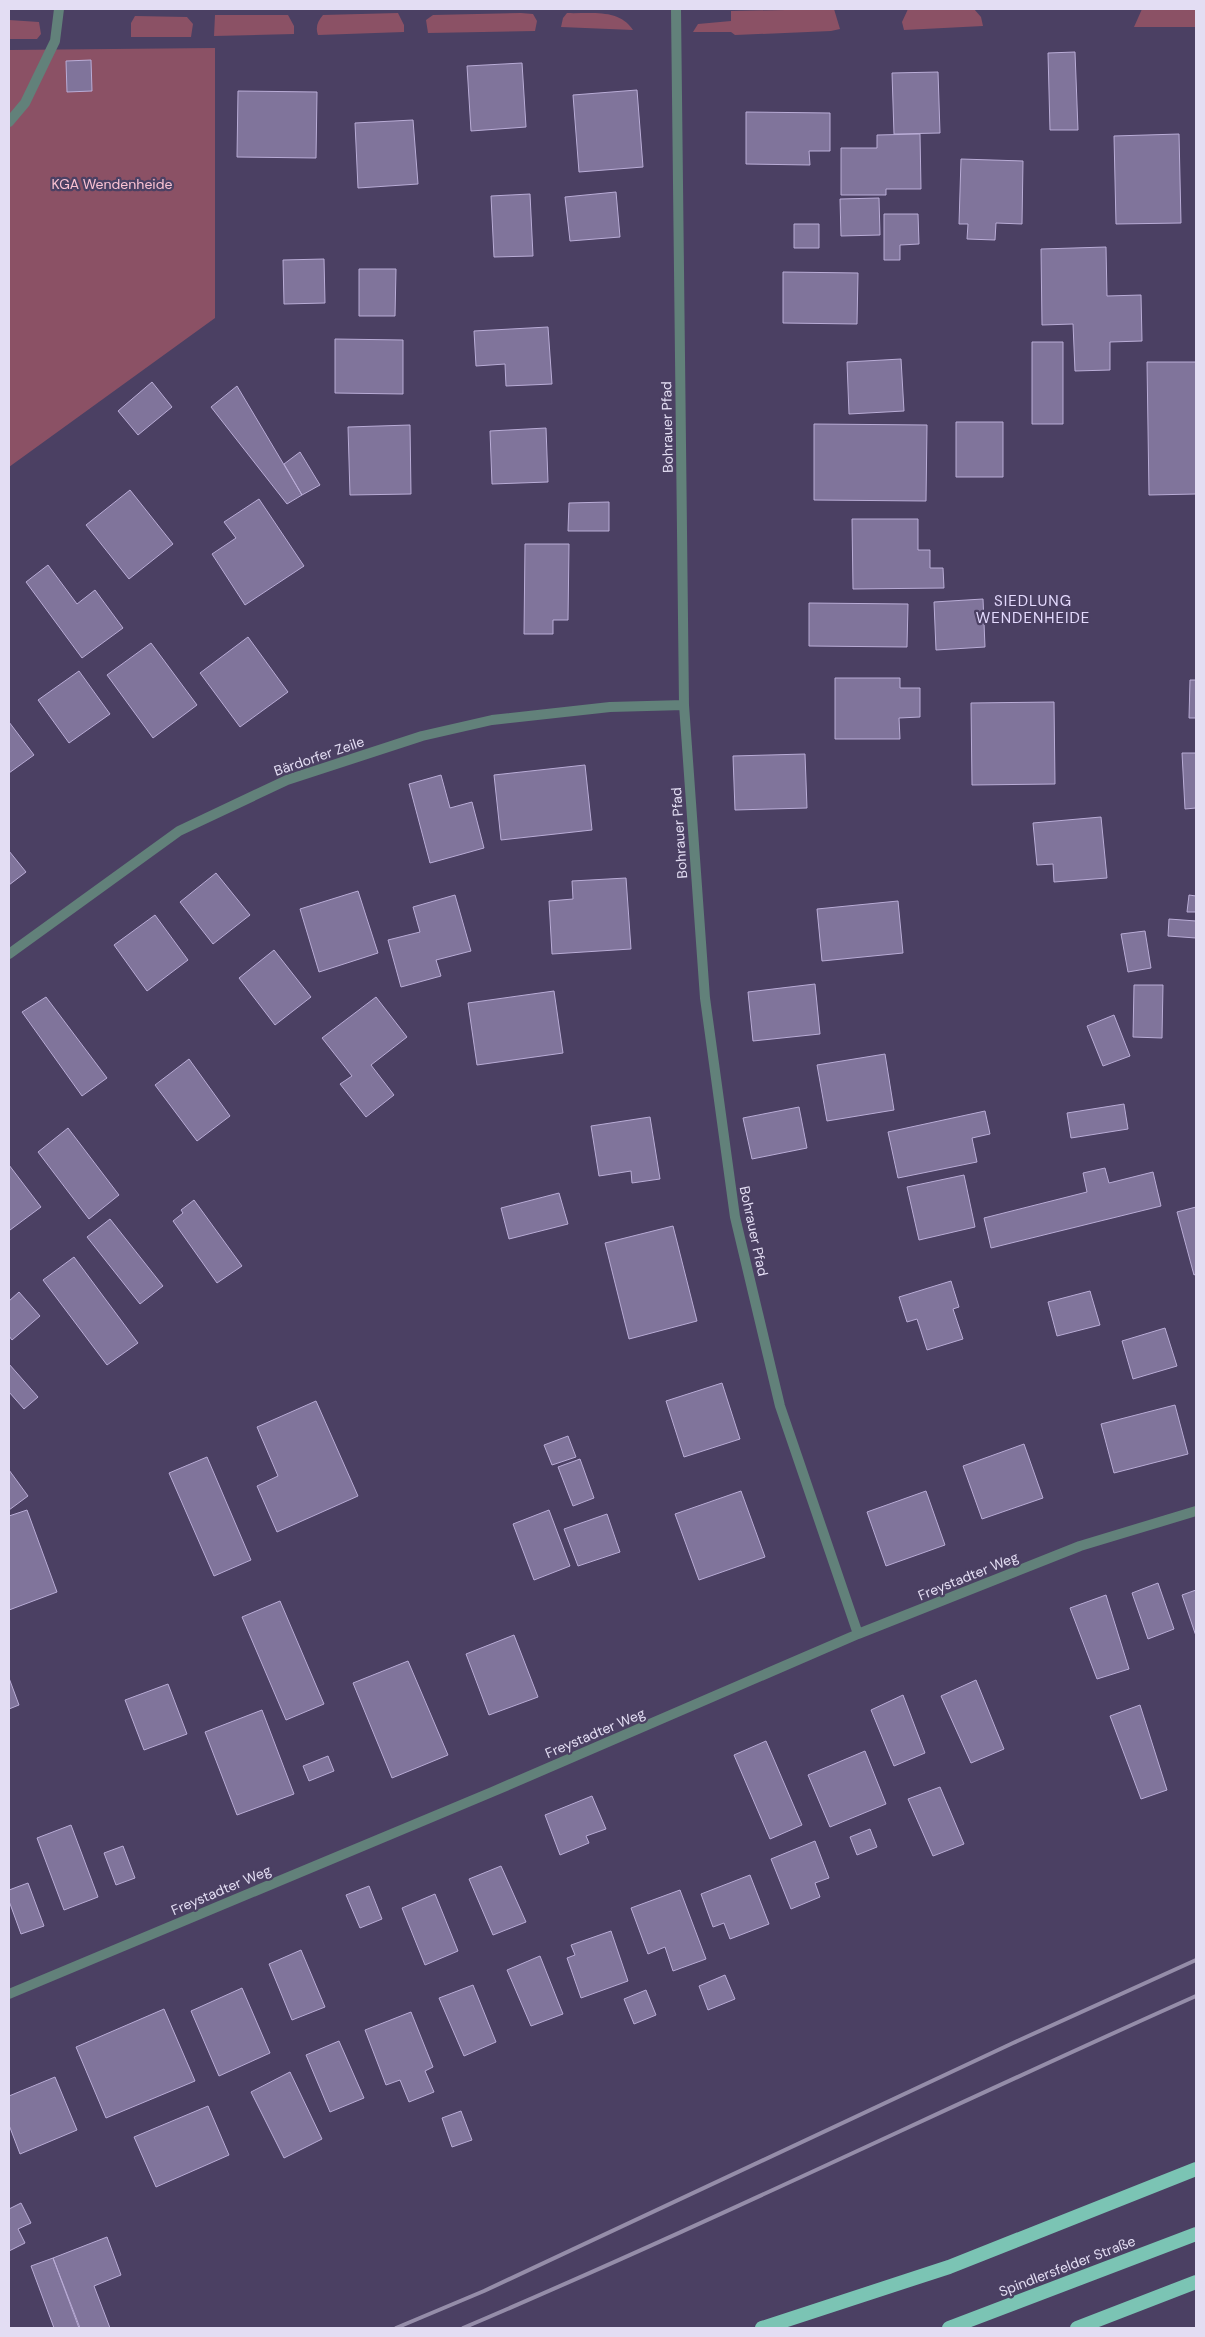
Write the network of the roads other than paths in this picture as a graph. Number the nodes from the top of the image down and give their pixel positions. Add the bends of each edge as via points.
1 (58, 9) edge
2 (676, 9) edge
3 (9, 122) edge
4 (684, 705) junction
5 (9, 954) edge
6 (1196, 1512) edge
7 (858, 1634) junction
8 (9, 1994) edge
9 (1196, 2169) edge
10 (1196, 2234) edge
11 (1196, 2282) edge
12 (762, 2328) edge
13 (949, 2328) edge
14 (1077, 2328) edge

1 - 3 street via 55,41 25,103
2 - 4 street, Bohrauer Pfad
4 - 5 street, Bärdorfer Zeile via 610,706 492,720 422,736 287,780 179,831
4 - 7 street, Bohrauer Pfad via 705,998 735,1217 780,1406
6 - 7 street, Freystadter Weg via 1080,1546
7 - 8 street, Freystadter Weg via 492,1792
9 - 12 highway via 949,2267
10 - 13 highway, Spindlersfelder Straße
11 - 14 highway

